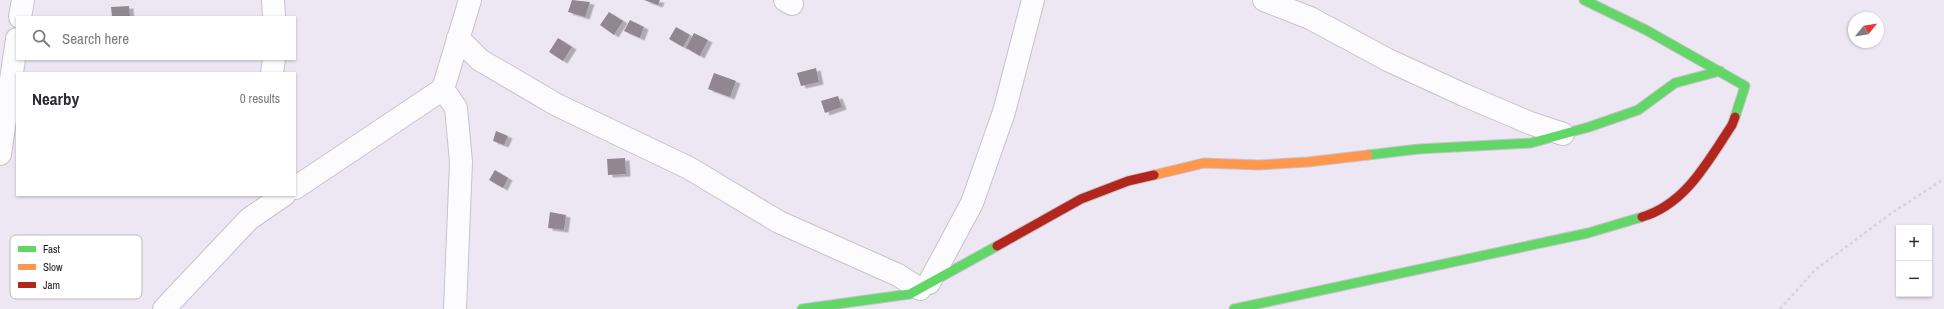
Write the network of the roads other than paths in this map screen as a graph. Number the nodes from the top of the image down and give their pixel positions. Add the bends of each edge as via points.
1 (23, 0) edge
2 (273, 0) edge
3 (470, 0) edge
4 (1033, 0) edge
5 (1264, 0) edge
6 (1584, 0) edge
7 (20, 16) edge
8 (274, 16) edge
9 (458, 38) junction
10 (16, 43) edge
11 (274, 60) edge
12 (1720, 71) junction
13 (272, 72) edge
14 (5, 89) edge
15 (444, 89) junction
16 (1563, 134) junction
17 (0, 154) edge
18 (296, 187) edge
19 (252, 196) edge
20 (283, 196) edge
21 (249, 219) junction
22 (924, 286) junction
23 (164, 309) edge
24 (455, 309) edge
25 (802, 309) edge
26 (1234, 309) edge

1 - 7 street
2 - 8 street
3 - 9 street
4 - 22 street via 1004,112 972,203
5 - 16 street via 1310,18 1388,60 1457,92
6 - 12 street via 1625,17
9 - 15 street
9 - 22 street via 480,60 557,106 689,168 779,222
10 - 14 street
11 - 13 street
12 - 16 street via 1675,83 1638,110
12 - 26 street via 1745,86 1732,125 1682,195 1653,214 1588,233
14 - 17 street
15 - 18 street
15 - 24 street via 456,108 461,162
16 - 22 street via 1531,143 1419,149 1308,162 1259,165 1204,163 1128,181 1081,199
19 - 21 street
20 - 21 street
21 - 23 street
22 - 25 street via 910,294

